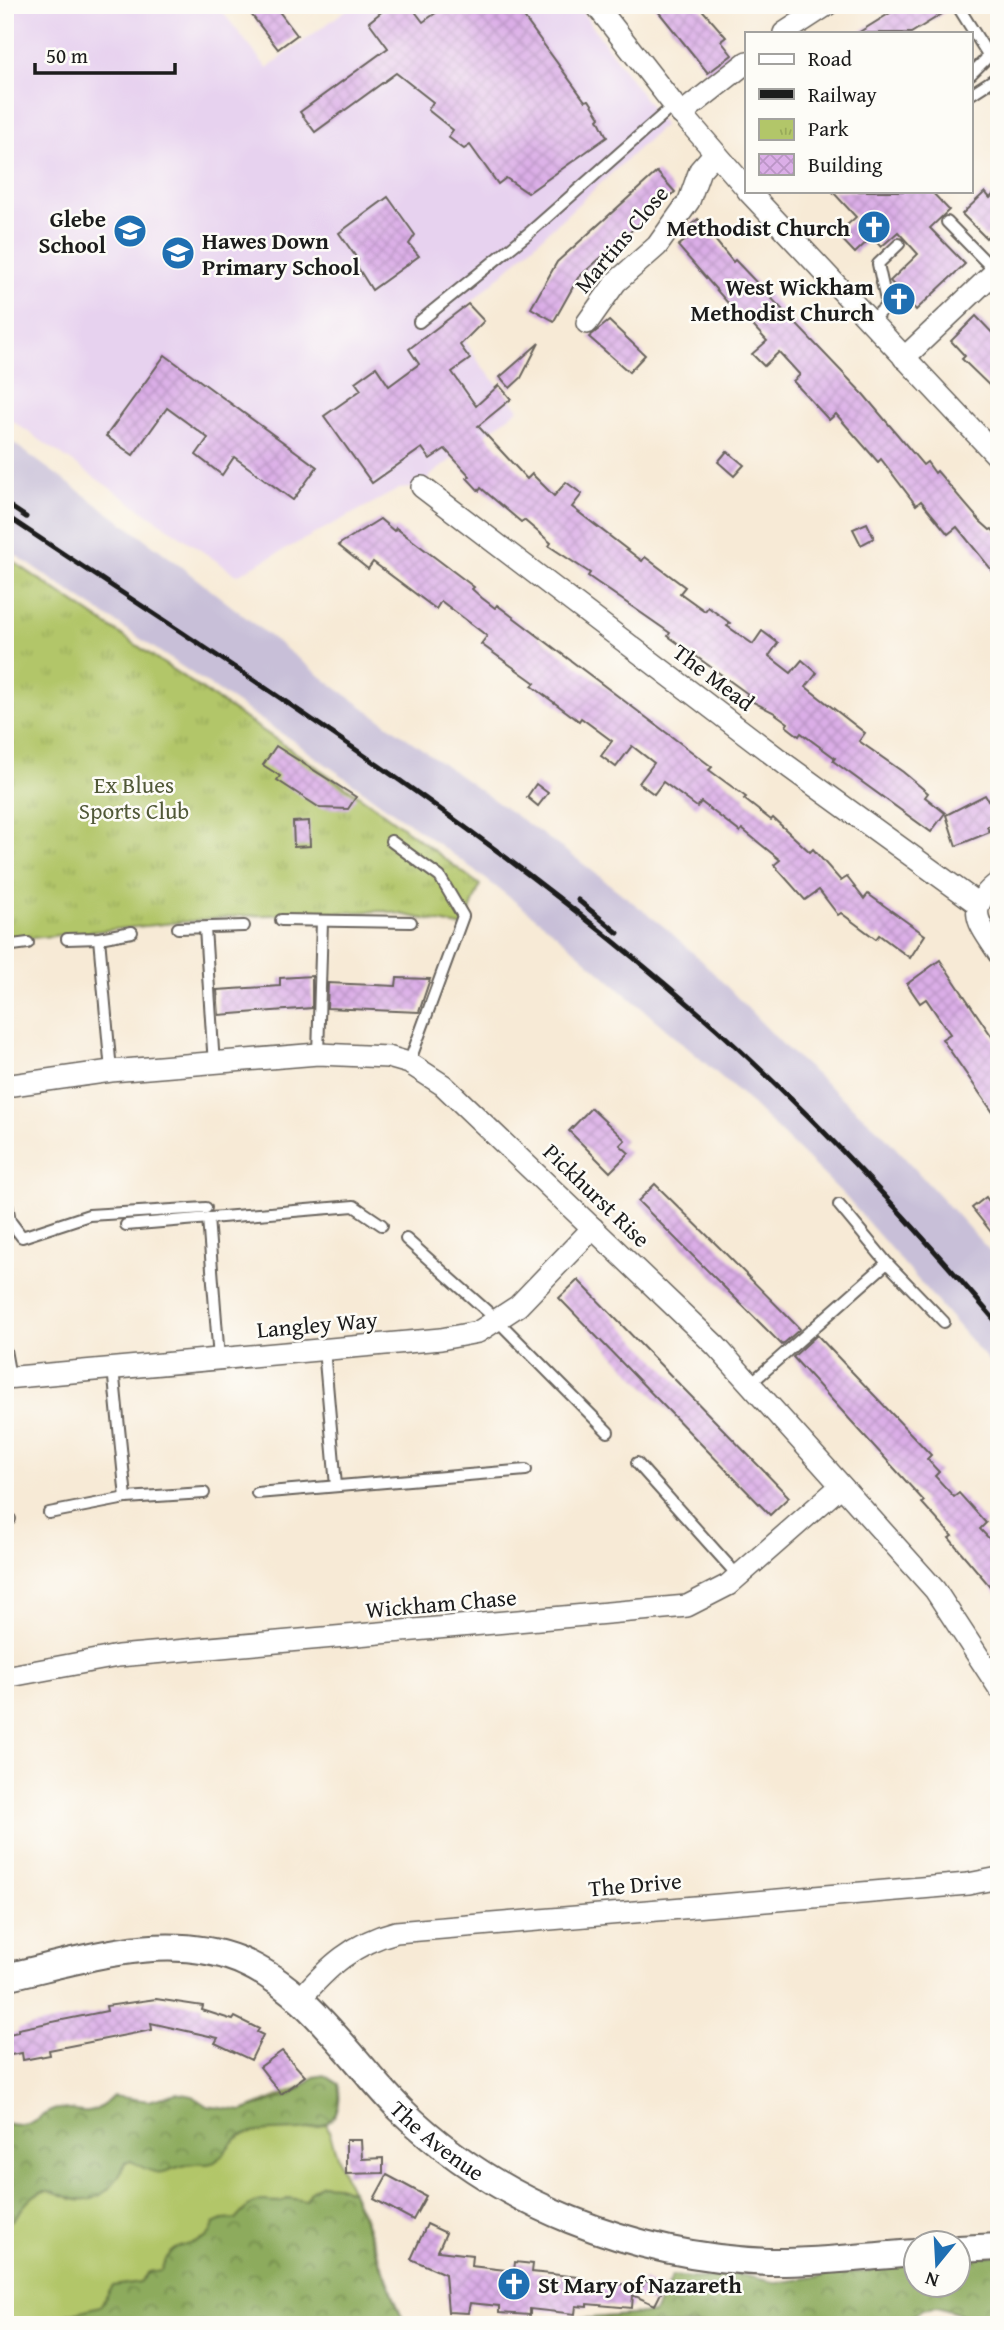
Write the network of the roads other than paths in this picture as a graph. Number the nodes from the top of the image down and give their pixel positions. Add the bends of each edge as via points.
1 (596, 5) edge
2 (827, 5) edge
3 (957, 5) edge
4 (786, 32) edge
5 (986, 59) junction
6 (999, 61) edge
7 (745, 63) edge
8 (972, 73) edge
9 (999, 76) edge
10 (972, 93) edge
11 (677, 109) junction
12 (715, 153) junction
13 (745, 188) edge
14 (749, 192) edge
15 (947, 222) dead end
16 (899, 244) dead end
17 (997, 269) edge
18 (419, 322) dead end
19 (587, 323) dead end
20 (870, 323) junction
21 (904, 358) junction
22 (999, 458) edge
23 (422, 486) dead end
24 (391, 841) dead end
25 (999, 882) edge
26 (978, 904) junction
27 (281, 920) dead end
28 (322, 921) junction
29 (411, 922) dead end
30 (244, 926) dead end
31 (178, 928) dead end
32 (205, 928) junction
33 (132, 932) dead end
34 (99, 938) junction
35 (67, 939) dead end
36 (28, 943) dead end
37 (5, 946) edge
38 (999, 954) edge
39 (318, 1054) junction
40 (408, 1063) junction
41 (214, 1065) junction
42 (111, 1071) junction
43 (6, 1083) edge
44 (5, 1193) edge
45 (839, 1205) dead end
46 (207, 1213) junction
47 (125, 1225) dead end
48 (382, 1225) dead end
49 (593, 1228) junction
50 (406, 1238) dead end
51 (887, 1262) junction
52 (498, 1320) junction
53 (944, 1322) dead end
54 (324, 1349) junction
55 (5, 1350) edge
56 (219, 1359) junction
57 (113, 1368) junction
58 (8, 1378) edge
59 (750, 1384) junction
60 (608, 1432) dead end
61 (637, 1463) dead end
62 (526, 1470) dead end
63 (336, 1486) junction
64 (841, 1486) junction
65 (204, 1493) dead end
66 (257, 1493) dead end
67 (126, 1498) junction
68 (49, 1513) dead end
69 (739, 1577) junction
70 (5, 1677) edge
71 (999, 1688) edge
72 (999, 1878) edge
73 (5, 1977) edge
74 (300, 1999) junction
75 (999, 2247) edge
76 (972, 2248) edge
77 (902, 2254) edge

1 - 11 street
2 - 4 street
3 - 5 lane via 987,53
5 - 6 lane
5 - 8 lane
7 - 11 street
9 - 10 lane
11 - 12 street
11 - 18 lane
12 - 13 street
12 - 19 street, Martins Close via 700,170 689,201 656,246 616,282
14 - 20 street
15 - 17 lane
16 - 20 lane via 878,264 887,305
17 - 21 street
20 - 21 street
21 - 22 street
23 - 26 street, The Mead via 779,760
24 - 40 lane via 440,877 463,916
25 - 26 street
26 - 38 street via 979,923
27 - 28 lane
28 - 29 lane
28 - 39 lane
30 - 32 lane
31 - 32 lane
32 - 41 lane
33 - 34 lane
34 - 35 lane
34 - 42 lane
36 - 37 lane
39 - 40 street, Pickhurst Rise
39 - 41 street, Pickhurst Rise
40 - 49 street, Pickhurst Rise via 443,1085
41 - 42 street, Pickhurst Rise
42 - 43 street, Pickhurst Rise
44 - 46 lane via 10,1221 22,1237 89,1215
45 - 51 lane
46 - 47 lane
46 - 48 lane via 354,1206
46 - 56 lane
49 - 52 street, Langley Way via 518,1306
49 - 59 street, Pickhurst Rise
50 - 52 lane
51 - 53 lane
51 - 59 lane
52 - 54 street, Langley Way via 478,1332 441,1339
52 - 60 lane
54 - 56 street, Langley Way
54 - 63 lane
55 - 58 lane
56 - 57 street, Langley Way
57 - 58 street, Langley Way
57 - 67 lane
59 - 64 street, Pickhurst Rise
61 - 69 lane
62 - 63 lane
63 - 66 lane
64 - 69 street, Wickham Chase
64 - 71 street, Pickhurst Rise via 935,1590
65 - 67 lane
67 - 68 lane
69 - 70 street, Wickham Chase via 706,1599 665,1610 118,1656
72 - 74 street, The Drive via 396,1932 351,1950
73 - 74 street, The Avenue via 129,1950 177,1949 238,1959 271,1976
74 - 77 street, The Avenue via 379,2087 440,2144 504,2187 577,2223 647,2245 733,2260
75 - 76 street

